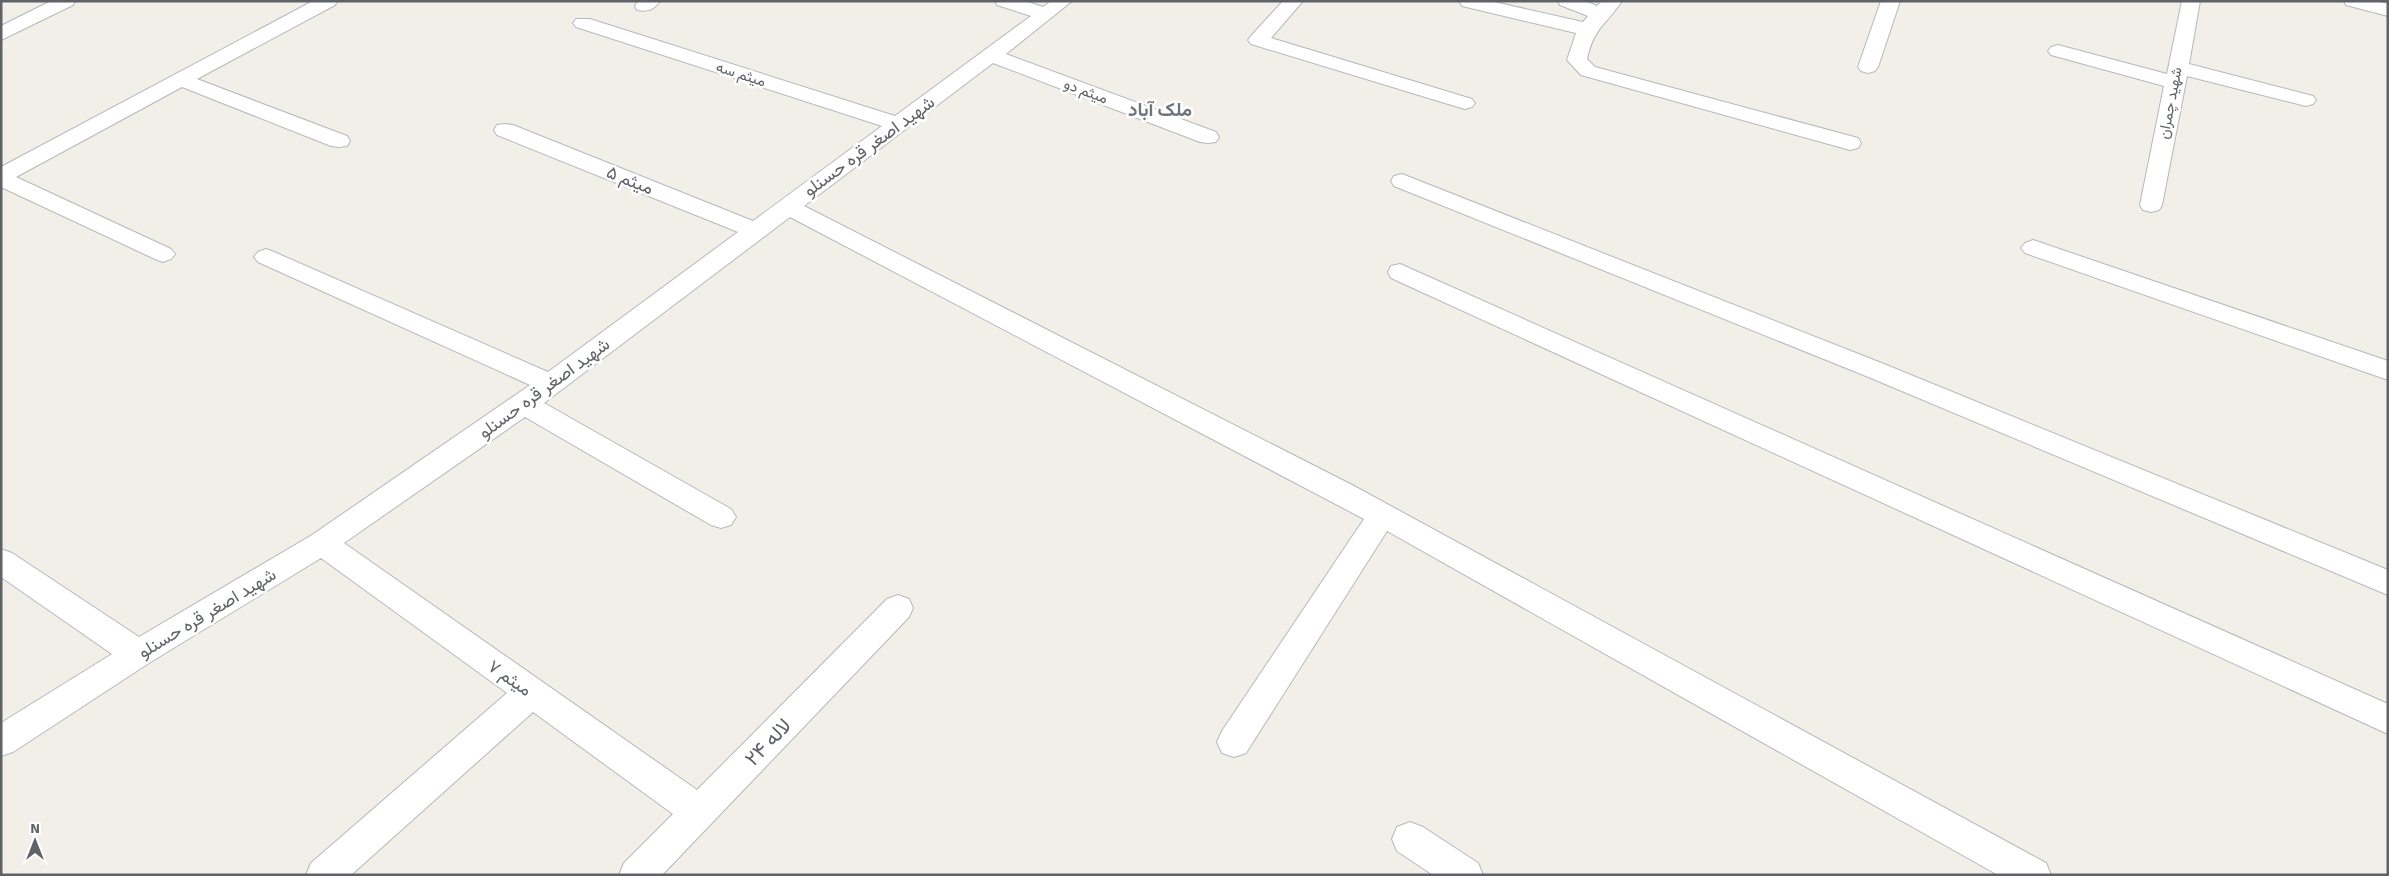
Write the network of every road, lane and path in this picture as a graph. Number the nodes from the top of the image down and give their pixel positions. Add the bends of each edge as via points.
1 (66, 1) edge
2 (328, 1) edge
3 (1004, 1) edge
4 (1294, 1) edge
5 (1567, 1) edge
6 (1891, 1) edge
7 (2191, 1) edge
8 (2352, 1) edge
9 (1469, 2) edge
10 (1055, 8) edge
11 (1606, 8) edge
12 (2388, 10) edge
13 (583, 23) dead end
14 (1586, 29) junction
15 (1, 34) edge
16 (2058, 52) dead end
17 (991, 55) junction
18 (1868, 67) dead end
19 (2176, 74) junction
20 (181, 80) junction
21 (2306, 100) dead end
22 (1465, 103) dead end
23 (899, 124) junction
24 (505, 130) dead end
25 (1208, 137) dead end
26 (339, 141) dead end
27 (1850, 143) dead end
28 (1, 177) edge
29 (1402, 181) dead end
30 (2151, 205) dead end
31 (788, 206) junction
32 (756, 230) junction
33 (2033, 248) dead end
34 (163, 254) dead end
35 (266, 257) dead end
36 (1400, 272) dead end
37 (2388, 371) edge
38 (551, 384) junction
39 (524, 404) junction
40 (1382, 515) junction
41 (721, 517) dead end
42 (322, 543) junction
43 (1, 561) edge
44 (2388, 583) edge
45 (898, 608) dead end
46 (138, 654) junction
47 (532, 693) junction
48 (2388, 720) edge
49 (1, 741) edge
50 (1234, 742) dead end
51 (699, 812) junction
52 (1410, 839) dead end
53 (324, 875) edge
54 (636, 875) edge
55 (1465, 875) edge
56 (2033, 875) edge

1 - 15 street
2 - 20 street
3 - 10 street
4 - 22 street via 1258,40
5 - 11 street
6 - 18 street
7 - 19 street, شهید چمران
8 - 12 street
9 - 14 street
10 - 17 street, شهید اصغر قره حسنلو
11 - 14 street
13 - 23 street, میثم سه
14 - 27 street via 1577,60 1588,70
16 - 19 street
17 - 23 street, شهید اصغر قره حسنلو
17 - 25 street, میثم دو
19 - 21 street
19 - 30 street, شهید چمران
20 - 26 street
20 - 28 street
23 - 31 street, شهید اصغر قره حسنلو
24 - 32 street, میثم ۵
28 - 34 street
29 - 44 street via 1875,370
31 - 32 street, شهید اصغر قره حسنلو
31 - 40 street
32 - 38 street, شهید اصغر قره حسنلو
33 - 37 street
35 - 38 street
36 - 48 street
38 - 39 street, شهید اصغر قره حسنلو
39 - 41 street
39 - 42 street, شهید اصغر قره حسنلو
40 - 50 street
40 - 56 street
42 - 46 street, شهید اصغر قره حسنلو
42 - 47 street, میثم ۷
43 - 46 street
45 - 51 street, لاله ۲۴
46 - 49 street, شهید اصغر قره حسنلو
47 - 51 street, میثم ۷
47 - 53 street
51 - 54 street, لاله ۲۴
52 - 55 street

